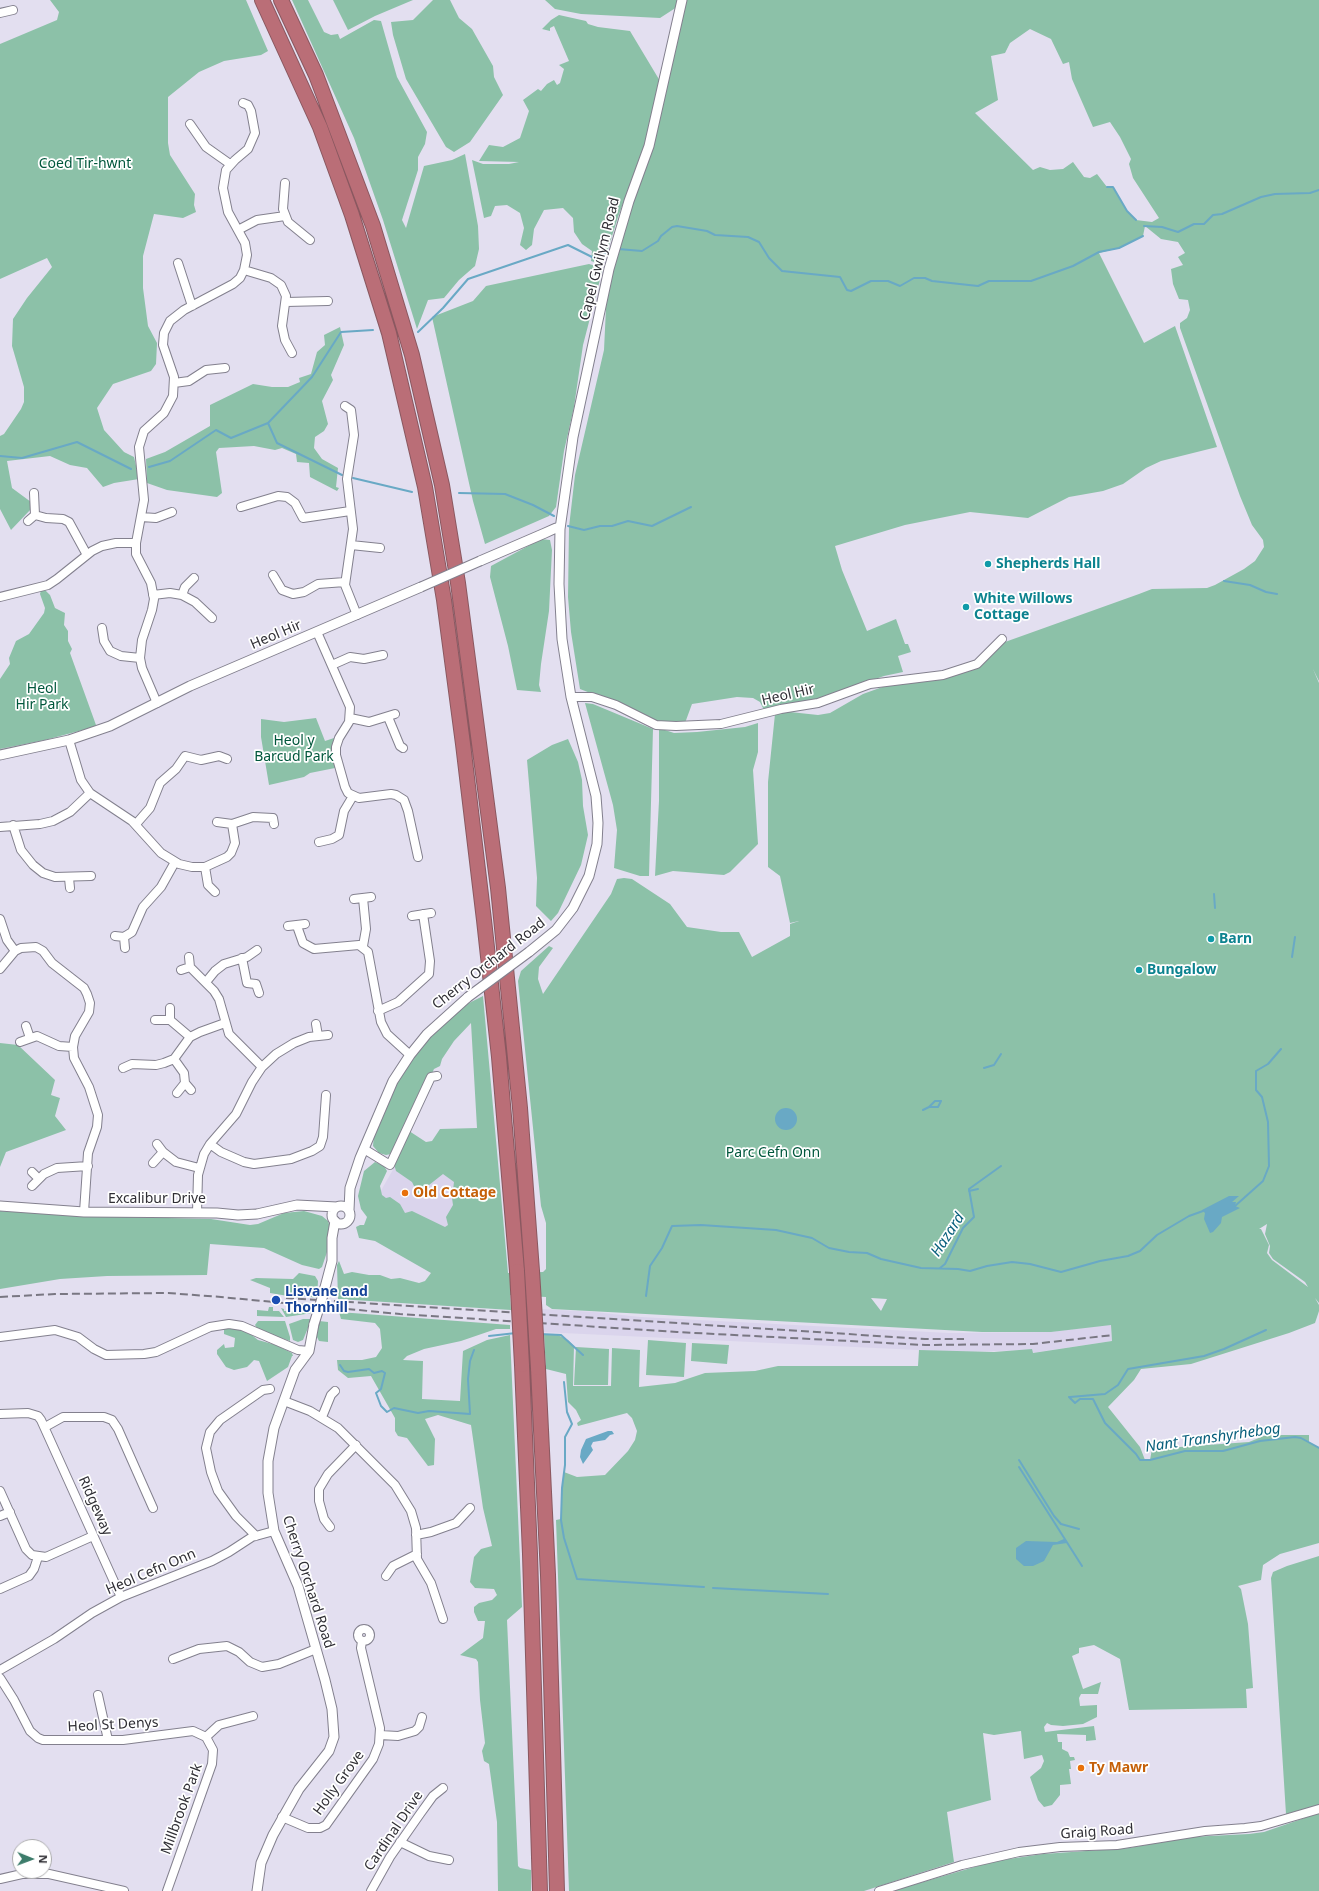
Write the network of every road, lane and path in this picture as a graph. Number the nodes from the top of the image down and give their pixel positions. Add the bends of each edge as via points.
1 (262, 0) edge
2 (281, 0) edge
3 (682, 0) edge
4 (13, 10) dead end
5 (0, 13) edge
6 (243, 104) dead end
7 (190, 124) dead end
8 (230, 164) junction
9 (285, 183) dead end
10 (285, 216) junction
11 (238, 230) junction
12 (310, 240) dead end
13 (178, 263) dead end
14 (244, 270) junction
15 (328, 301) dead end
16 (286, 302) junction
17 (192, 306) junction
18 (292, 353) dead end
19 (225, 368) dead end
20 (174, 383) junction
21 (345, 406) dead end
22 (34, 493) dead end
23 (241, 508) dead end
24 (350, 510) junction
25 (172, 512) dead end
26 (35, 515) junction
27 (141, 517) junction
28 (28, 520) dead end
29 (560, 529) junction
30 (136, 543) junction
31 (351, 545) junction
32 (380, 548) dead end
33 (87, 555) junction
34 (273, 575) dead end
35 (194, 578) dead end
36 (345, 582) junction
37 (153, 594) junction
38 (182, 595) junction
39 (0, 597) edge
40 (357, 615) junction
41 (212, 618) dead end
42 (102, 628) dead end
43 (317, 632) junction
44 (1002, 639) dead end
45 (383, 655) dead end
46 (140, 658) junction
47 (332, 665) junction
48 (571, 697) junction
49 (157, 703) junction
50 (350, 718) junction
51 (69, 740) junction
52 (403, 748) dead end
53 (0, 755) edge
54 (227, 759) dead end
55 (90, 793) junction
56 (353, 796) junction
57 (217, 822) dead end
58 (136, 824) junction
59 (232, 824) junction
60 (274, 824) dead end
61 (13, 825) junction
62 (0, 827) edge
63 (319, 842) dead end
64 (418, 857) dead end
65 (175, 862) junction
66 (205, 867) junction
67 (92, 876) dead end
68 (69, 878) junction
69 (70, 888) dead end
70 (215, 892) dead end
71 (354, 899) dead end
72 (412, 916) dead end
73 (0, 919) edge
74 (288, 926) dead end
75 (115, 936) dead end
76 (124, 937) junction
77 (363, 946) junction
78 (125, 948) dead end
79 (256, 950) dead end
80 (15, 951) junction
81 (189, 957) dead end
82 (242, 958) junction
83 (190, 968) junction
84 (0, 969) edge
85 (181, 970) dead end
86 (206, 982) junction
87 (259, 993) dead end
88 (170, 1008) dead end
89 (378, 1011) junction
90 (155, 1020) dead end
91 (170, 1020) junction
92 (225, 1023) junction
93 (316, 1024) dead end
94 (26, 1026) dead end
95 (318, 1036) junction
96 (328, 1036) dead end
97 (190, 1037) junction
98 (30, 1038) junction
99 (20, 1042) dead end
100 (73, 1047) junction
101 (410, 1055) junction
102 (139, 1056) dead end
103 (174, 1059) junction
104 (140, 1065) junction
105 (262, 1067) junction
106 (123, 1068) dead end
107 (437, 1076) dead end
108 (185, 1083) junction
109 (191, 1090) dead end
110 (177, 1093) dead end
111 (326, 1095) dead end
112 (317, 1103) dead end
113 (326, 1104) junction
114 (157, 1144) dead end
115 (210, 1144) junction
116 (320, 1146) junction
117 (364, 1149) junction
118 (327, 1150) dead end
119 (163, 1152) junction
120 (153, 1163) dead end
121 (88, 1166) junction
122 (199, 1168) junction
123 (32, 1172) dead end
124 (39, 1178) junction
125 (32, 1186) dead end
126 (350, 1188) junction
127 (0, 1206) edge
128 (312, 1206) junction
129 (338, 1206) junction
130 (349, 1210) junction
131 (84, 1212) junction
132 (197, 1212) junction
133 (337, 1221) junction
134 (0, 1336) edge
135 (309, 1351) junction
136 (270, 1389) dead end
137 (335, 1391) dead end
138 (284, 1401) junction
139 (0, 1414) edge
140 (322, 1417) junction
141 (45, 1426) junction
142 (356, 1445) junction
143 (0, 1491) edge
144 (153, 1508) dead end
145 (470, 1508) dead end
146 (10, 1512) junction
147 (0, 1516) edge
148 (330, 1527) dead end
149 (274, 1531) junction
150 (416, 1535) junction
151 (93, 1536) junction
152 (256, 1536) junction
153 (417, 1554) junction
154 (38, 1557) junction
155 (386, 1576) dead end
156 (0, 1589) edge
157 (121, 1597) junction
158 (443, 1619) dead end
159 (362, 1641) dead end
160 (316, 1649) junction
161 (173, 1659) dead end
162 (0, 1670) edge
163 (0, 1678) edge
164 (98, 1695) dead end
165 (253, 1716) dead end
166 (422, 1717) dead end
167 (380, 1735) junction
168 (206, 1737) junction
169 (108, 1740) junction
170 (443, 1788) dead end
171 (1319, 1809) edge
172 (282, 1817) junction
173 (400, 1842) junction
174 (449, 1860) dead end
175 (0, 1879) edge
176 (124, 1891) edge
177 (167, 1891) edge
178 (256, 1891) edge
179 (371, 1891) edge
180 (540, 1891) edge
181 (557, 1891) edge
182 (879, 1891) edge

1 - 180 highway, bridge via 320,128 352,215 389,333 422,473 445,608 481,890 499,1057 517,1271 531,1561
2 - 181 highway, bridge via 316,75 361,189 375,232 412,355 442,485 458,583 498,888 517,1077 532,1271 548,1575
3 - 29 street, Capel Gwilym Road via 652,136 609,269 573,436
4 - 5 street
6 - 8 street via 248,105 251,111 255,133 248,149
7 - 8 street via 206,147
8 - 11 street via 224,180 224,196 228,212
9 - 10 street
10 - 11 street via 257,220
10 - 12 street via 291,226
11 - 14 street via 246,243
13 - 17 street
14 - 16 street via 276,280 284,290
14 - 17 street via 234,284
15 - 16 street
16 - 18 street via 282,326 285,340
17 - 20 street via 174,317 164,333 163,345
19 - 20 street via 206,370 189,381
20 - 27 street via 169,407 146,427 140,441 138,454 144,491
21 - 24 street via 351,410 354,423 347,485
22 - 26 street
23 - 24 street via 278,496 295,503 303,518
24 - 31 street via 353,529
25 - 27 street via 156,518
26 - 28 street
26 - 33 street via 69,522
27 - 30 street
29 - 40 street, Heol Hir, bridge via 544,533
29 - 48 street, Cherry Orchard Road via 560,621
30 - 33 street via 108,545
30 - 37 street via 137,558 148,577
31 - 32 street
31 - 36 street
33 - 39 street via 57,579 42,587
34 - 36 street via 282,590 293,594 304,592 318,584
35 - 38 street via 185,587
36 - 40 street
37 - 38 street
37 - 46 street via 153,605 142,640
38 - 41 street via 195,602
40 - 43 street, Heol Hir
42 - 46 street via 104,641 110,651 121,656
43 - 47 street
43 - 49 street, Heol Hir
44 - 48 street, Heol Hir via 977,664 943,675 870,684 818,703 721,724 656,725 616,705 592,697
45 - 47 street via 367,659 350,657
46 - 49 street
47 - 50 street via 349,702
48 - 101 street, Cherry Orchard Road, bridge via 596,796 597,844 589,876 573,908 556,930 468,997 437,1024
49 - 51 street, Heol Hir via 110,726
50 - 52 street via 369,722 392,715 400,746
50 - 56 street via 337,742 336,751 346,790
51 - 53 street, Heol Hir
51 - 55 street via 81,780
54 - 58 street via 219,756 201,760 185,756 176,769 160,783 150,808
55 - 58 street
55 - 61 street via 70,812 58,819 40,824
56 - 63 street via 344,811 339,835
56 - 64 street via 363,798 391,794 401,797 408,811
57 - 59 street
58 - 65 street via 161,852
59 - 60 street via 253,817 273,818
59 - 66 street via 235,838 231,853
61 - 62 street
61 - 68 street via 20,850 33,865 48,876
65 - 66 street via 192,867
65 - 76 street via 161,887 143,907 132,932
66 - 70 street via 208,885
67 - 68 street
68 - 69 street
71 - 77 street via 367,897
72 - 89 street via 427,913 429,974 398,1002
73 - 80 street via 7,940
74 - 77 street via 301,925 303,943 314,949 359,944
75 - 76 street
76 - 78 street
77 - 89 street via 371,963
79 - 82 street
80 - 84 street
80 - 100 street via 36,947 84,988 90,1003 89,1012 75,1036
81 - 83 street
82 - 86 street via 224,964
82 - 87 street via 247,983 256,984
83 - 85 street
83 - 86 street
86 - 92 street via 218,999
88 - 91 street
89 - 101 street via 387,1034
90 - 91 street
91 - 97 street
92 - 97 street
92 - 105 street via 229,1034 238,1045
93 - 95 street
94 - 98 street
95 - 96 street
95 - 105 street via 294,1043
97 - 103 street
98 - 99 street
98 - 100 street via 42,1037 59,1046
100 - 121 street via 74,1058 89,1087 98,1115 97,1127 88,1153
101 - 117 street, Cherry Orchard Road via 386,1094
102 - 104 street
103 - 104 street via 156,1065
103 - 108 street via 184,1073
104 - 106 street via 132,1064
105 - 115 street via 236,1114
107 - 117 street via 431,1077 390,1165
108 - 109 street
108 - 110 street
111 - 113 street
112 - 113 street
113 - 116 street
114 - 119 street
115 - 116 street via 222,1152 254,1164 291,1159
115 - 122 street
116 - 118 street
117 - 126 street, Cherry Orchard Road
119 - 120 street
119 - 122 street via 180,1164
121 - 124 street via 57,1168
121 - 131 street
122 - 132 street
123 - 124 street
124 - 125 street
126 - 129 street, Cherry Orchard Road
126 - 130 street, Cherry Orchard Road
127 - 131 street, Excalibur Drive
128 - 129 street, Excalibur Drive
128 - 132 street, Excalibur Drive via 291,1206 244,1215
128 - 133 street, Excalibur Drive
129 - 130 street via 345,1206
129 - 133 street, Cherry Orchard Road via 332,1214
130 - 133 street, Cherry Orchard Road via 350,1218
131 - 132 street, Excalibur Drive
133 - 135 street, Cherry Orchard Road, bridge via 332,1238 332,1261
134 - 135 street via 55,1330 78,1337 94,1350 106,1355 144,1354 156,1352 210,1327 229,1324 242,1326 298,1350
135 - 138 street, Cherry Orchard Road via 296,1370
136 - 152 street via 263,1390 220,1420 210,1432 206,1448 218,1491 236,1516
137 - 140 street
138 - 140 street
138 - 149 street, Cherry Orchard Road via 272,1438 268,1461 268,1493
139 - 141 street, Ridgeway via 33,1414
140 - 142 street
141 - 144 street via 63,1417 104,1417 112,1420
141 - 151 street, Ridgeway
142 - 148 street via 328,1474 320,1488 319,1501 322,1513
142 - 150 street via 401,1494 411,1511
143 - 146 street
145 - 150 street via 456,1523
146 - 147 street
146 - 154 street via 26,1549
149 - 152 street, Heol Cefn Onn
149 - 160 street, Cherry Orchard Road via 298,1586
150 - 153 street
151 - 154 street via 51,1555
151 - 157 street, Ridgeway
152 - 157 street, Heol Cefn Onn via 212,1560
153 - 155 street via 393,1566
153 - 158 street via 419,1564 435,1592
154 - 156 street via 34,1569 28,1576
157 - 162 street, Heol Cefn Onn
159 - 167 street, Holly Grove via 361,1648 380,1722
160 - 161 street via 279,1664 262,1666 250,1662 227,1646 199,1649
160 - 172 street, Cherry Orchard Road via 332,1709 334,1737 329,1750 299,1789
163 - 169 street, Heol St Denys via 30,1731 38,1738
164 - 169 street
165 - 168 street via 220,1724
166 - 167 street via 415,1731 398,1736
167 - 172 street, Holly Grove via 370,1766 326,1825 308,1828
168 - 169 street, Heol St Denys via 193,1731 139,1739
168 - 177 street, Millbrook Park via 213,1750 212,1764
170 - 173 street, Cardinal Drive via 427,1804
171 - 182 street, Graig Road via 1261,1826 1205,1830 1117,1845 1060,1847 1019,1852 962,1865
172 - 178 street, Cherry Orchard Road via 261,1863
173 - 174 street via 430,1856
173 - 179 street, Cardinal Drive
175 - 176 street via 22,1874 49,1874

